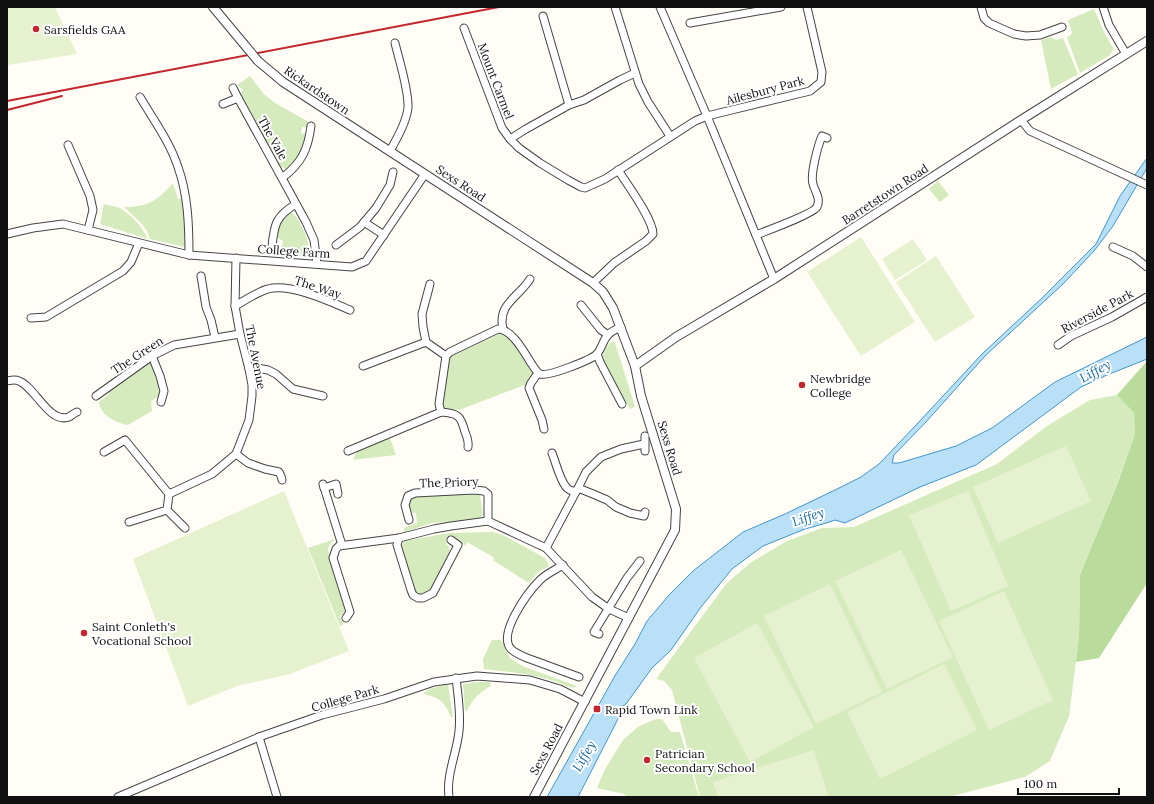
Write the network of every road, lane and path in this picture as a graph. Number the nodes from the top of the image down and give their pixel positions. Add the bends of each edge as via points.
1 (213, 7) edge
2 (616, 7) edge
3 (660, 7) edge
4 (781, 7) edge
5 (807, 7) edge
6 (981, 7) edge
7 (1102, 7) edge
8 (543, 16) dead end
9 (690, 23) dead end
10 (1062, 27) dead end
11 (464, 28) dead end
12 (1147, 41) edge
13 (395, 43) dead end
14 (1126, 54) junction
15 (635, 73) junction
16 (233, 88) dead end
17 (140, 97) dead end
18 (238, 98) junction
19 (223, 104) dead end
20 (569, 105) junction
21 (707, 116) junction
22 (1021, 120) junction
23 (311, 126) dead end
24 (670, 136) junction
25 (827, 138) dead end
26 (510, 139) junction
27 (68, 145) dead end
28 (390, 151) junction
29 (618, 170) junction
30 (393, 172) dead end
31 (425, 174) junction
32 (282, 178) junction
33 (1147, 185) edge
34 (296, 204) junction
35 (364, 222) junction
36 (88, 230) junction
37 (7, 234) edge
38 (384, 235) junction
39 (756, 235) junction
40 (139, 243) junction
41 (336, 245) dead end
42 (272, 247) dead end
43 (1114, 247) dead end
44 (189, 255) junction
45 (236, 258) junction
46 (317, 264) junction
47 (1147, 267) edge
48 (201, 276) dead end
49 (530, 279) dead end
50 (774, 279) junction
51 (593, 283) junction
52 (430, 284) dead end
53 (1147, 297) edge
54 (581, 305) dead end
55 (235, 306) junction
56 (350, 310) dead end
57 (31, 318) dead end
58 (621, 327) junction
59 (503, 329) junction
60 (240, 334) junction
61 (608, 335) junction
62 (215, 338) junction
63 (426, 342) junction
64 (1058, 345) dead end
65 (597, 354) junction
66 (152, 356) junction
67 (446, 356) junction
68 (363, 366) dead end
69 (635, 366) junction
70 (249, 369) junction
71 (538, 373) junction
72 (7, 381) edge
73 (96, 396) dead end
74 (324, 396) dead end
75 (161, 402) dead end
76 (622, 404) dead end
77 (77, 412) dead end
78 (441, 412) junction
79 (544, 429) dead end
80 (645, 444) dead end
81 (468, 447) dead end
82 (348, 451) dead end
83 (104, 452) dead end
84 (552, 453) dead end
85 (236, 454) junction
86 (282, 480) dead end
87 (577, 490) junction
88 (169, 494) junction
89 (338, 494) dead end
90 (167, 510) junction
91 (645, 512) dead end
92 (409, 520) dead end
93 (129, 522) dead end
94 (488, 522) junction
95 (185, 528) dead end
96 (399, 538) junction
97 (451, 540) dead end
98 (342, 545) junction
99 (546, 548) junction
100 (563, 565) junction
101 (638, 566) dead end
102 (608, 609) junction
103 (346, 618) dead end
104 (629, 618) junction
105 (599, 634) dead end
106 (579, 677) dead end
107 (456, 678) junction
108 (585, 702) junction
109 (259, 737) junction
110 (277, 794) edge
111 (118, 797) edge
112 (449, 797) edge
113 (534, 797) edge

1 - 28 street, Rickardstown, bridge via 258,61 283,82
2 - 15 street
3 - 21 street
4 - 9 street
5 - 21 street, Ailesbury Park via 822,72 821,82 810,91
6 - 10 street via 984,18 989,23 1014,34 1040,35
7 - 14 street
8 - 20 street
11 - 26 street, Mount Carmel via 502,128
12 - 14 street, Barretstown Road
13 - 28 street via 408,97 408,109
14 - 22 street, Barretstown Road
15 - 20 street, Mount Carmel via 584,100
15 - 24 street via 648,102
16 - 18 street, The Vale
17 - 44 street via 178,166 186,197
18 - 19 street
18 - 32 street, The Vale
20 - 26 street, Mount Carmel
21 - 24 street, Mount Carmel
21 - 39 street
22 - 33 street via 1030,131
22 - 50 street, Barretstown Road
23 - 32 street via 305,152
24 - 29 street, Mount Carmel
25 - 39 street via 822,136 819,142 814,165 812,183 819,197 817,207
26 - 29 street, Mount Carmel via 540,163 581,187 593,185
27 - 36 street via 90,196 93,210
28 - 31 street, Rickardstown
29 - 51 street via 649,219 653,234 614,263
30 - 35 street, College Farm via 390,185
31 - 38 street, College Farm
31 - 51 street, Sexs Road
32 - 34 street, The Vale
34 - 42 street via 278,218 273,232
34 - 46 street, The Vale via 314,240
35 - 38 street
35 - 41 street, College Farm
36 - 37 street, College Farm via 63,224
36 - 40 street, College Farm
38 - 46 street, College Farm via 366,261 352,266
39 - 50 street
40 - 44 street, College Farm
40 - 57 street via 131,262 123,271 46,317
43 - 47 street via 1133,256
44 - 45 street, College Farm
45 - 46 street, College Farm
45 - 55 street, The Avenue
48 - 62 street
49 - 59 street via 507,304 502,314
50 - 69 street, Barretstown Road via 676,337
51 - 58 street, Sexs Road via 613,308
52 - 63 street via 422,314
53 - 64 street, Riverside Park
54 - 61 street
55 - 56 street, The Way via 268,289 281,288 322,298
55 - 60 street, The Avenue
58 - 61 street
58 - 69 street, Sexs Road
59 - 67 street via 498,328
59 - 71 street via 521,347
60 - 62 street, The Green
60 - 70 street, The Avenue
61 - 65 street
62 - 66 street, The Green via 174,345
63 - 67 street
63 - 68 street
65 - 71 street via 550,374
65 - 76 street
66 - 73 street, The Green
66 - 75 street via 164,391
67 - 78 street via 439,404
69 - 104 street, Sexs Road via 641,396 676,509 675,530
70 - 74 street via 268,370 293,389
70 - 85 street, The Avenue via 252,396 249,420
71 - 79 street via 528,388
72 - 77 street via 21,381 46,409 57,417 68,418
78 - 81 street via 458,416 463,422
78 - 82 street
80 - 87 street via 621,449 601,457 586,472
83 - 88 street via 125,440
84 - 87 street via 563,472 563,483 571,491
85 - 86 street via 248,463 279,472
85 - 88 street, The Avenue via 212,474
87 - 91 street via 607,500 630,513 644,516
87 - 99 street
88 - 90 street
89 - 98 street via 335,482 323,486
90 - 93 street
90 - 95 street
92 - 94 street, The Priory via 405,505 408,496 415,493 474,490 488,494
94 - 96 street via 440,528
94 - 99 street
96 - 97 street via 397,545 411,590 418,598 433,593 458,545
96 - 98 street
98 - 103 street via 336,549 333,558 350,612
99 - 100 street
100 - 102 street via 592,597
100 - 106 street via 540,580 530,592 510,623 506,638 512,651 565,675
101 - 102 street
102 - 104 street
102 - 105 street via 594,632
104 - 108 street, Sexs Road
107 - 108 street, College Park via 477,676 530,680 560,688
107 - 109 street, College Park via 322,715
107 - 112 street via 460,707 459,731 448,783
108 - 113 street, Sexs Road
109 - 110 street
109 - 111 street, College Park

